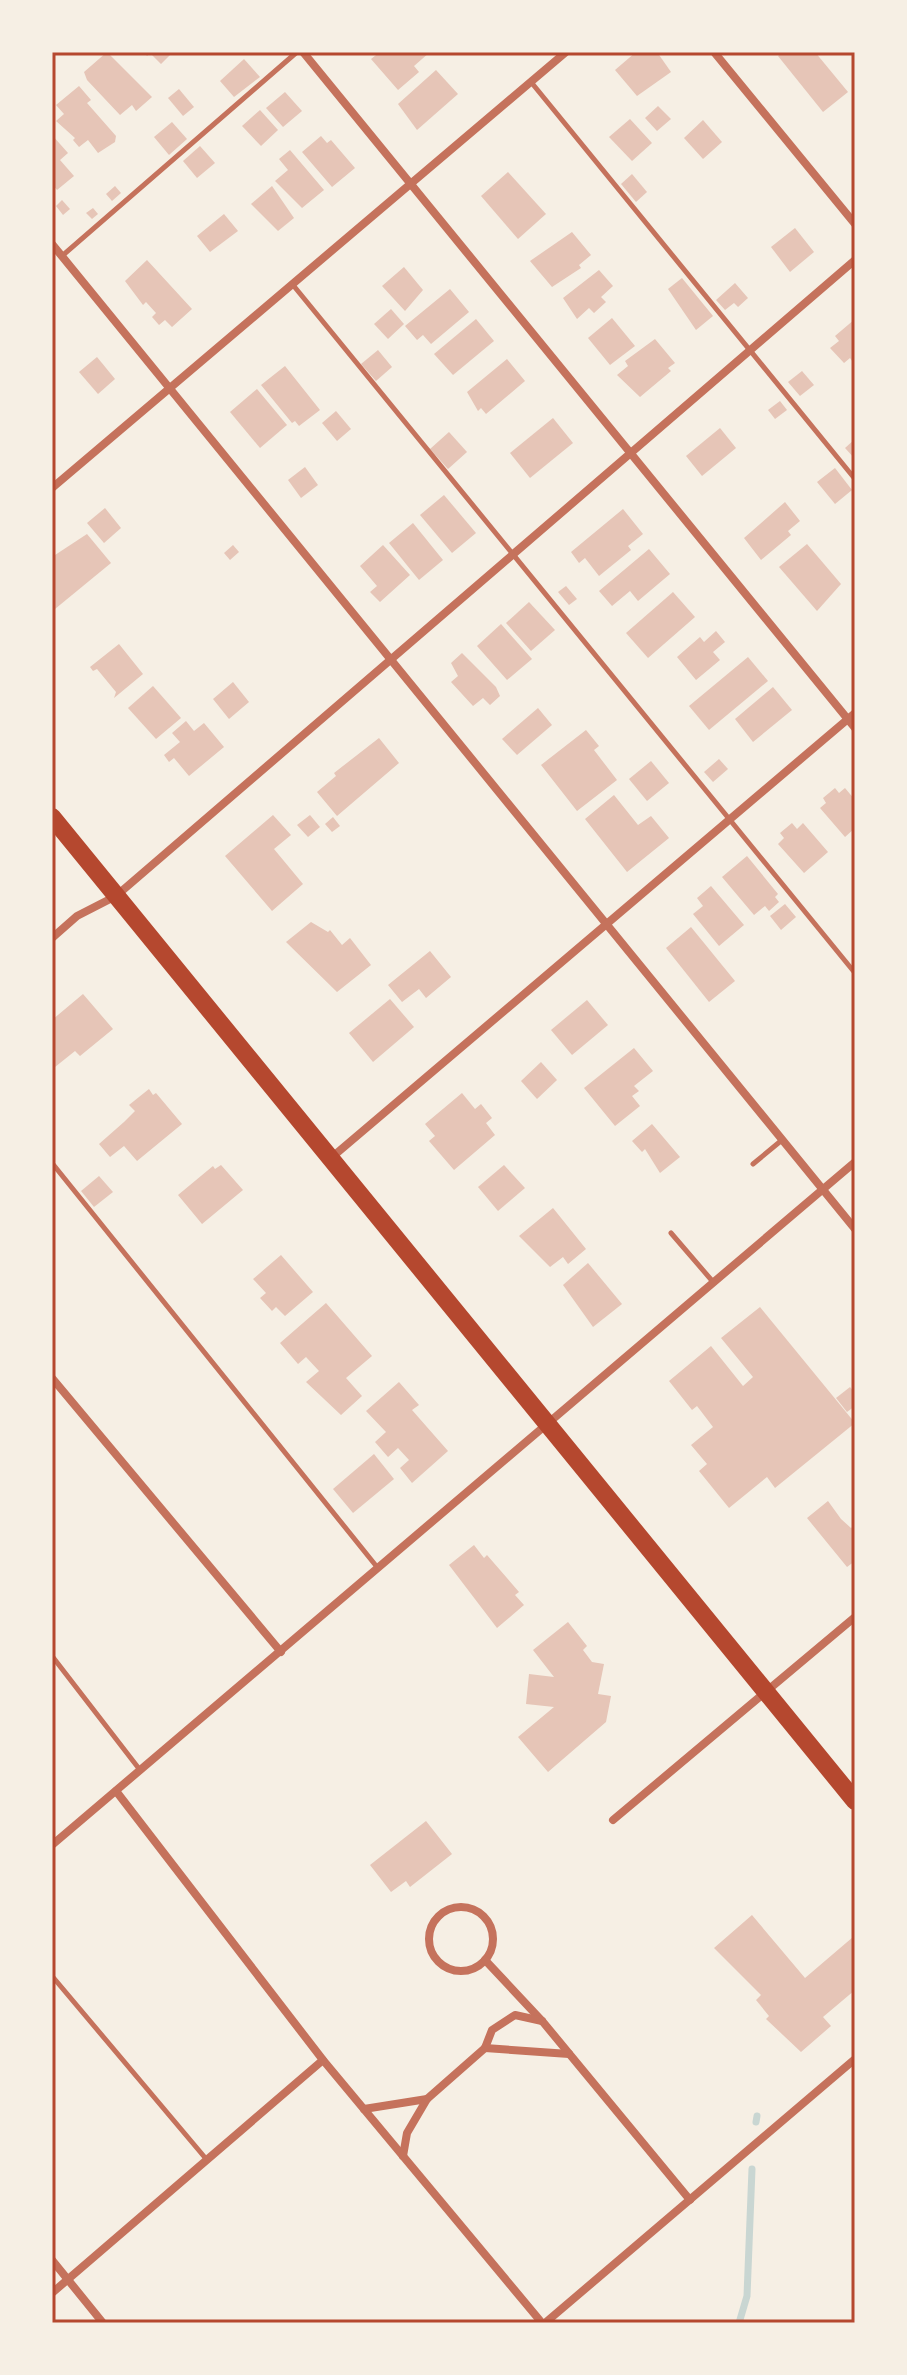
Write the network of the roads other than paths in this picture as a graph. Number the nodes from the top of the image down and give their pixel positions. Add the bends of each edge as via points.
1 (297, 52) edge
2 (303, 52) edge
3 (566, 52) edge
4 (714, 52) edge
5 (531, 82) junction
6 (410, 183) junction
7 (855, 224) edge
8 (52, 244) edge
9 (62, 256) junction
10 (855, 260) edge
11 (293, 284) junction
12 (750, 351) junction
13 (170, 388) junction
14 (630, 452) junction
15 (855, 479) edge
16 (52, 488) edge
17 (512, 554) junction
18 (391, 659) junction
19 (851, 716) edge
20 (855, 728) edge
21 (52, 817) edge
22 (728, 821) junction
23 (116, 896) junction
24 (606, 924) junction
25 (52, 938) edge
26 (855, 973) edge
27 (782, 1140) junction
28 (331, 1158) junction
29 (855, 1162) edge
30 (52, 1163) edge
31 (753, 1164) dead end
32 (823, 1190) junction
33 (855, 1229) edge
34 (671, 1233) dead end
35 (714, 1283) junction
36 (52, 1378) edge
37 (549, 1425) junction
38 (378, 1569) junction
39 (855, 1617) edge
40 (281, 1652) junction
41 (52, 1656) edge
42 (766, 1693) junction
43 (141, 1770) junction
44 (116, 1791) junction
45 (855, 1801) edge
46 (613, 1820) dead end
47 (52, 1845) edge
48 (485, 1960) junction
49 (52, 1976) edge
50 (543, 2022) junction
51 (485, 2048) junction
52 (569, 2054) junction
53 (855, 2059) edge
54 (323, 2060) junction
55 (427, 2099) junction
56 (364, 2109) junction
57 (403, 2156) junction
58 (207, 2160) junction
59 (690, 2200) junction
60 (52, 2260) edge
61 (68, 2279) junction
62 (52, 2293) edge
63 (103, 2323) edge
64 (544, 2323) edge

1 - 9 lane
2 - 6 street
3 - 5 street
4 - 7 street
5 - 6 street
5 - 12 lane
6 - 11 street
6 - 14 street
8 - 9 street
9 - 13 street
10 - 12 street
11 - 13 street
11 - 17 lane
12 - 14 street
12 - 15 lane
13 - 16 street
13 - 18 street
14 - 17 street
14 - 19 street
17 - 18 street
17 - 22 lane
18 - 23 street
18 - 24 street
19 - 20 street
19 - 22 street
21 - 23 highway
22 - 24 street
22 - 26 lane
23 - 25 street via 77,916
23 - 28 highway
24 - 27 street
24 - 28 street
27 - 31 lane
27 - 32 street
28 - 37 highway
29 - 32 street
30 - 38 lane
32 - 33 street
32 - 35 street
34 - 35 lane
35 - 37 street
36 - 40 street
37 - 38 street
37 - 42 highway
38 - 40 street
39 - 42 street
40 - 43 street
41 - 43 lane
42 - 45 highway
42 - 46 street
43 - 44 street
44 - 47 street
44 - 54 street
48 - 48 street via 455,1970 437,1959 429,1938 444,1911 463,1907 482,1914 493,1932
48 - 50 street
49 - 58 lane
50 - 51 street via 515,2015 492,2030
50 - 52 street
51 - 52 street
51 - 55 street
52 - 59 street
53 - 59 street
54 - 56 street
54 - 58 street
55 - 56 street
55 - 57 street via 407,2133
56 - 57 street
57 - 64 street
58 - 61 street
59 - 64 street
60 - 61 street
61 - 62 street
61 - 63 street

